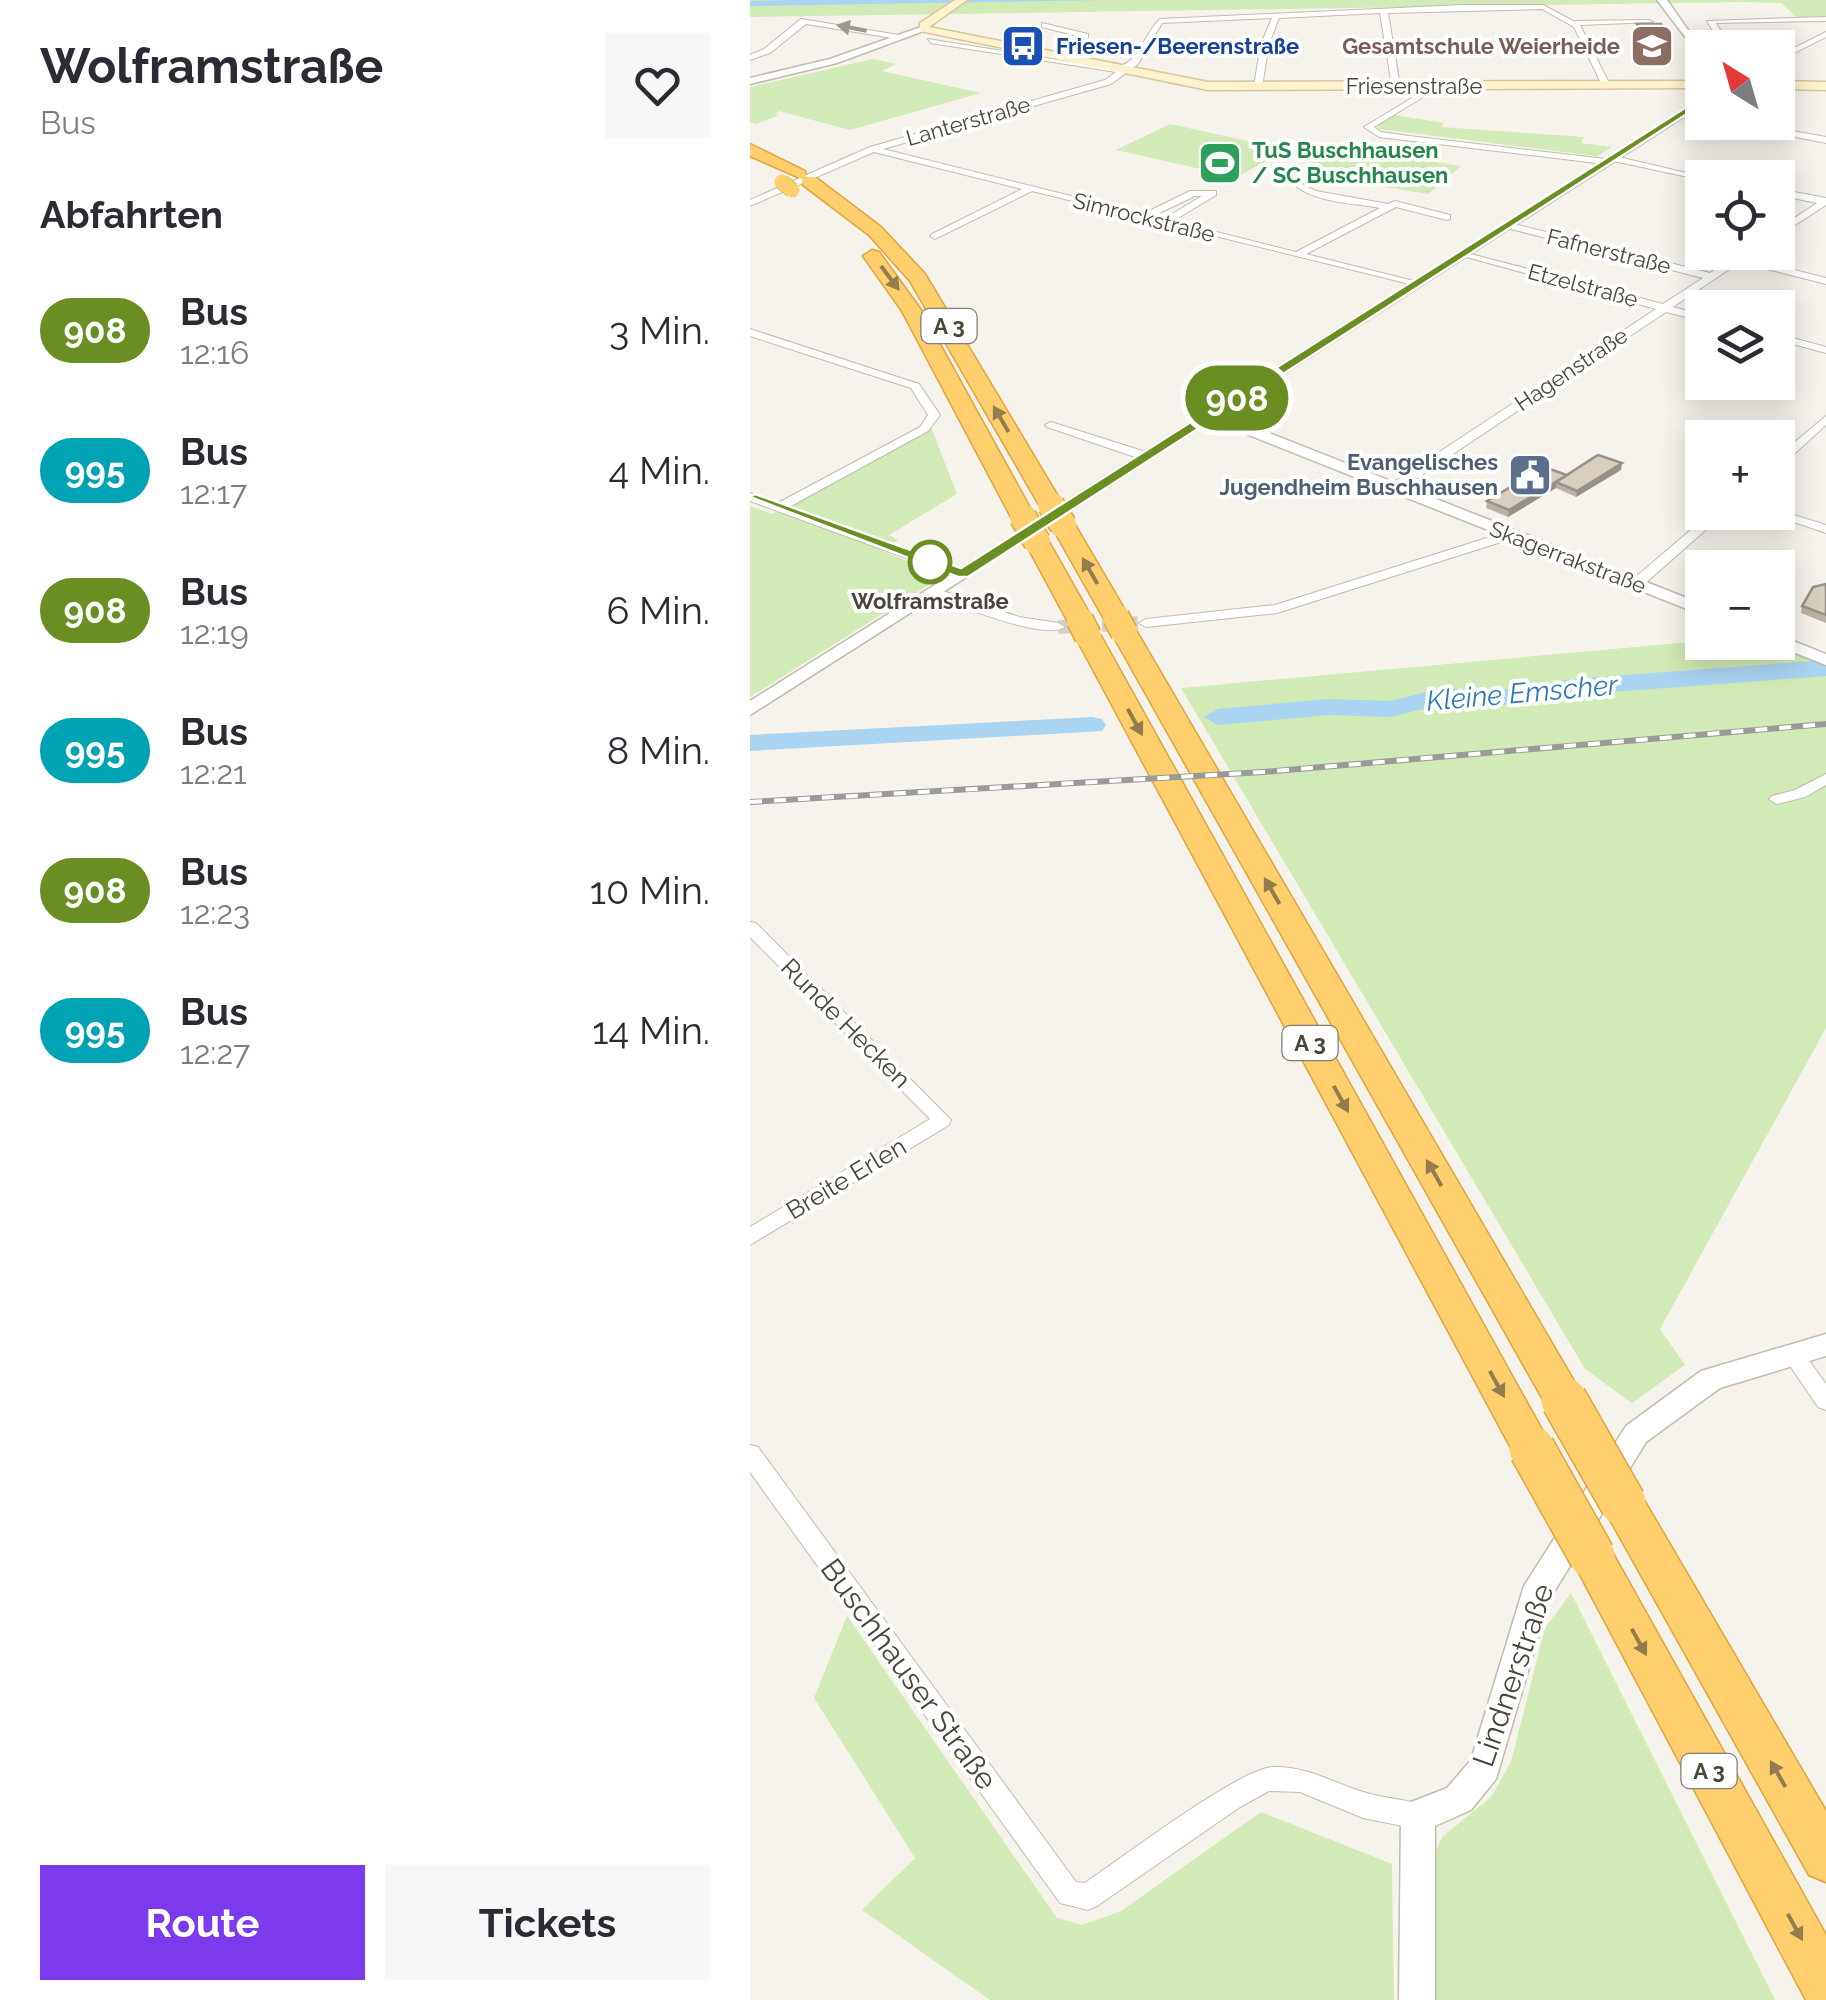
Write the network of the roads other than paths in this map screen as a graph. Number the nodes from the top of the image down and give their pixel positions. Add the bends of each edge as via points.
1 (1662, 0) edge
2 (960, 2) edge
3 (1384, 14) junction
4 (1276, 17) junction
5 (1648, 22) edge
6 (1826, 22) edge
7 (1574, 23) junction
8 (1045, 24) dead end
9 (924, 29) junction
10 (1715, 30) edge
11 (1685, 32) edge
12 (1826, 34) edge
13 (899, 37) junction
14 (931, 42) dead end
15 (1804, 46) junction
16 (1795, 50) edge
17 (1823, 50) dead end
18 (750, 58) edge
19 (1086, 60) junction
20 (1128, 70) junction
21 (750, 81) edge
22 (1672, 85) junction
23 (1685, 85) edge
24 (1258, 86) junction
25 (1396, 86) junction
26 (1435, 86) junction
27 (1606, 86) junction
28 (1795, 86) edge
29 (1826, 86) edge
30 (1685, 92) edge
31 (1685, 112) edge
32 (1680, 115) junction
33 (1685, 116) edge
34 (1795, 135) edge
35 (1826, 140) edge
36 (873, 148) junction
37 (750, 149) edge
38 (1608, 160) junction
39 (750, 165) edge
40 (1685, 174) edge
41 (795, 182) junction
42 (1302, 186) dead end
43 (1031, 188) junction
44 (1795, 196) edge
45 (751, 201) edge
46 (1826, 202) edge
47 (1392, 205) junction
48 (1144, 217) junction
49 (1448, 217) dead end
50 (1165, 222) junction
51 (1795, 222) edge
52 (1506, 225) junction
53 (934, 236) dead end
54 (1464, 252) junction
55 (1297, 255) junction
56 (1723, 270) edge
57 (1790, 270) edge
58 (1712, 277) junction
59 (1826, 281) edge
60 (1414, 284) junction
61 (1664, 308) junction
62 (1685, 314) edge
63 (750, 332) edge
64 (1795, 342) edge
65 (1826, 350) edge
66 (1210, 415) junction
67 (1824, 422) edge
68 (1051, 425) dead end
69 (1795, 447) edge
70 (1145, 456) junction
71 (1395, 487) junction
72 (750, 498) edge
73 (778, 508) junction
74 (1061, 511) junction
75 (1795, 519) edge
76 (1826, 529) edge
77 (1699, 530) edge
78 (1025, 533) junction
79 (1512, 534) junction
80 (963, 574) junction
81 (1637, 583) junction
82 (934, 592) junction
83 (1685, 603) edge
84 (1102, 626) junction
85 (1795, 647) edge
86 (1826, 660) edge
87 (750, 709) edge
88 (1826, 778) edge
89 (1776, 799) dead end
90 (750, 927) edge
91 (942, 1120) joint
92 (750, 1237) edge
93 (1826, 1345) edge
94 (1793, 1354) junction
95 (1826, 1402) edge
96 (750, 1454) edge
97 (1418, 1816) junction
98 (1826, 1858) edge
99 (1826, 1985) edge
100 (1417, 2000) edge

1 - 11 street
2 - 9 main road
3 - 4 street
3 - 7 street via 1536,6
3 - 25 street
4 - 20 street via 1157,22
4 - 24 street
5 - 7 street
6 - 10 street via 1710,22
7 - 27 street
8 - 19 street via 1085,36
9 - 13 street
9 - 19 main road, Friesenstraße
12 - 15 street
13 -> 18 street via 804,21
13 - 21 street
14 - 20 street, Friesenstraße
15 - 16 street
15 - 17 street
19 - 20 main road, Friesenstraße
20 - 24 main road, Friesenstraße via 1198,85
20 - 36 street, Lanterstraße via 1108,82
22 - 23 main road, Friesenstraße
22 - 27 main road, Friesenstraße
22 - 30 street
24 - 25 main road, Friesenstraße
25 - 26 main road, Friesenstraße
26 - 27 main road, Friesenstraße
26 - 38 street via 1368,126 1378,134
28 - 29 main road
31 - 32 street
32 - 33 street
32 - 38 street
34 - 35 street
36 - 43 street, Simrockstraße
36 - 45 street, Lanterstraße
37 - 41 highway, A 3
38 - 40 street
38 - 52 street
39 - 41 highway, A 3
74 -> 41 highway, A 3 via 908,265 852,212
41 -> 78 highway, A 3 via 892,280
42 - 47 street
43 - 48 street, Simrockstraße
43 - 53 street
44 - 46 street
46 - 51 street
47 - 49 street
47 - 55 street
48 - 50 street, Simrockstraße
48 - 50 street via 1193,192 1214,195
50 - 55 street, Simrockstraße
52 - 54 street
52 - 58 street, Fafnerstraße
54 - 60 street
54 - 61 street, Etzelstraße
55 - 60 street, Simrockstraße
56 - 58 street, Hagenstraße
57 - 59 street
58 - 61 street, Hagenstraße
60 - 66 street
61 - 62 street, Etzelstraße
61 - 71 street, Hagenstraße
63 - 73 street via 915,386 934,414 924,428
64 - 65 street
66 - 70 street
66 - 71 street, Skagerrakstraße
67 - 69 street
68 - 70 street
70 - 74 street
71 - 79 street, Skagerrakstraße
72 - 73 street
73 - 80 street
84 -> 74 highway, A 3
75 - 76 street
77 - 81 street
78 - 80 street
78 - 84 highway, A 3
79 - 81 street, Skagerrakstraße
79 - 84 street via 1277,609
80 - 82 street
81 - 83 street, Skagerrakstraße
82 - 84 street via 1017,621
82 - 87 street
98 -> 84 highway, A 3, bridge via 1624,1502
84 -> 99 highway, A 3, bridge via 1532,1449
85 - 86 street
88 - 89 street
90 - 91 street, Runde Hecken
91 - 92 street, Breite Erlen
93 - 94 street, Lindnerstraße
94 - 95 street
94 - 97 street, Lindnerstraße via 1711,1380 1624,1448 1535,1596 1486,1768 1459,1799
96 - 97 street, Buschhauser Straße via 1069,1894 1088,1897 1268,1779 1300,1780 1363,1805
97 - 100 street

